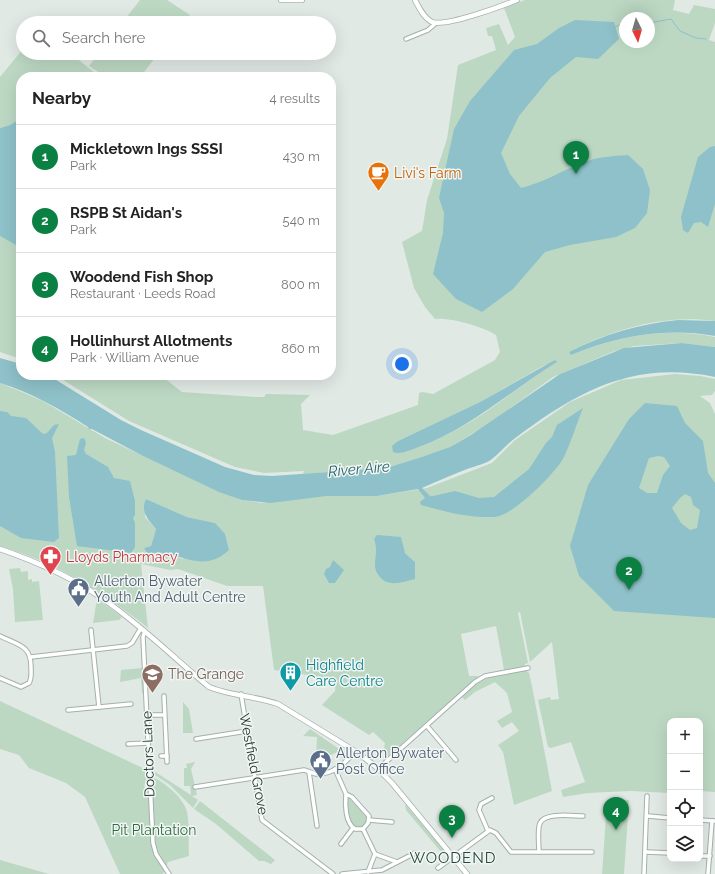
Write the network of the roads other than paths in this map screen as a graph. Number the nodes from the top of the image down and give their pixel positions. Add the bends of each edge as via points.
1 (281, 0) edge
2 (302, 0) edge
3 (416, 0) edge
4 (517, 0) edge
5 (436, 23) junction
6 (406, 39) dead end
7 (0, 549) edge
8 (143, 629) junction
9 (91, 630) dead end
10 (0, 636) edge
11 (93, 650) junction
12 (31, 657) junction
13 (528, 668) dead end
14 (0, 678) edge
15 (241, 694) junction
16 (164, 696) dead end
17 (131, 704) dead end
18 (99, 707) junction
19 (68, 710) dead end
20 (146, 715) junction
21 (164, 715) junction
22 (427, 726) junction
23 (247, 731) junction
24 (196, 739) dead end
25 (148, 743) junction
26 (128, 744) dead end
27 (355, 752) junction
28 (161, 756) dead end
29 (167, 756) junction
30 (456, 760) dead end
31 (167, 762) dead end
32 (335, 769) junction
33 (378, 769) junction
34 (309, 772) junction
35 (255, 778) junction
36 (195, 788) dead end
37 (346, 794) junction
38 (647, 796) dead end
39 (492, 798) dead end
40 (583, 816) dead end
41 (648, 816) junction
42 (667, 818) edge
43 (369, 820) junction
44 (703, 820) edge
45 (714, 821) edge
46 (392, 822) dead end
47 (317, 826) dead end
48 (353, 828) junction
49 (363, 829) junction
50 (488, 831) junction
51 (341, 844) dead end
52 (539, 852) junction
53 (592, 852) dead end
54 (646, 852) junction
55 (415, 853) dead end
56 (667, 853) edge
57 (375, 854) junction
58 (715, 855) edge
59 (703, 856) edge
60 (710, 856) junction
61 (453, 857) junction
62 (397, 862) junction
63 (438, 868) dead end
64 (368, 872) junction
65 (169, 874) edge
66 (333, 874) edge
67 (342, 874) edge
68 (467, 874) edge
69 (644, 874) edge
70 (708, 874) edge

1 - 2 street
3 - 5 street via 427,18
4 - 5 street via 449,22
5 - 6 street via 428,30
7 - 8 street via 55,570 105,600
8 - 11 street via 127,646
8 - 15 street via 209,687
8 - 20 street, Doctors Lane
9 - 11 street
10 - 12 street via 26,649
11 - 12 street
11 - 18 street
12 - 14 street via 31,680 27,685 17,686
13 - 22 street via 480,678
15 - 23 street, Westfield Grove
15 - 27 street via 278,704
16 - 21 street
17 - 18 street
18 - 19 street
20 - 21 street
20 - 25 street, Doctors Lane
21 - 29 street
22 - 30 street
22 - 33 street
23 - 24 street
23 - 35 street, Westfield Grove
25 - 26 street
25 - 65 street, Doctors Lane via 153,843 156,854
27 - 32 street via 346,763
27 - 33 street
28 - 29 street
29 - 31 street
32 - 34 street via 321,774
32 - 37 street
33 - 61 street
34 - 35 street via 304,770
34 - 47 street
35 - 36 street
35 - 66 street, Westfield Grove via 262,820
37 - 43 street via 367,813
37 - 48 street via 348,822
38 - 41 street
39 - 50 street via 481,804 479,810
40 - 52 street via 544,818 539,825
41 - 42 street
41 - 54 street
43 - 46 street
43 - 49 street
44 - 45 street
45 - 60 street
48 - 49 street
48 - 51 street
49 - 57 street
50 - 52 street via 494,831 511,852
50 - 61 street
52 - 53 street
54 - 56 street
54 - 69 street
55 - 62 street
57 - 62 street
57 - 64 street
58 - 60 street
59 - 60 street
60 - 70 street
61 - 63 street
61 - 68 street
62 - 64 street via 382,870
64 - 67 street

